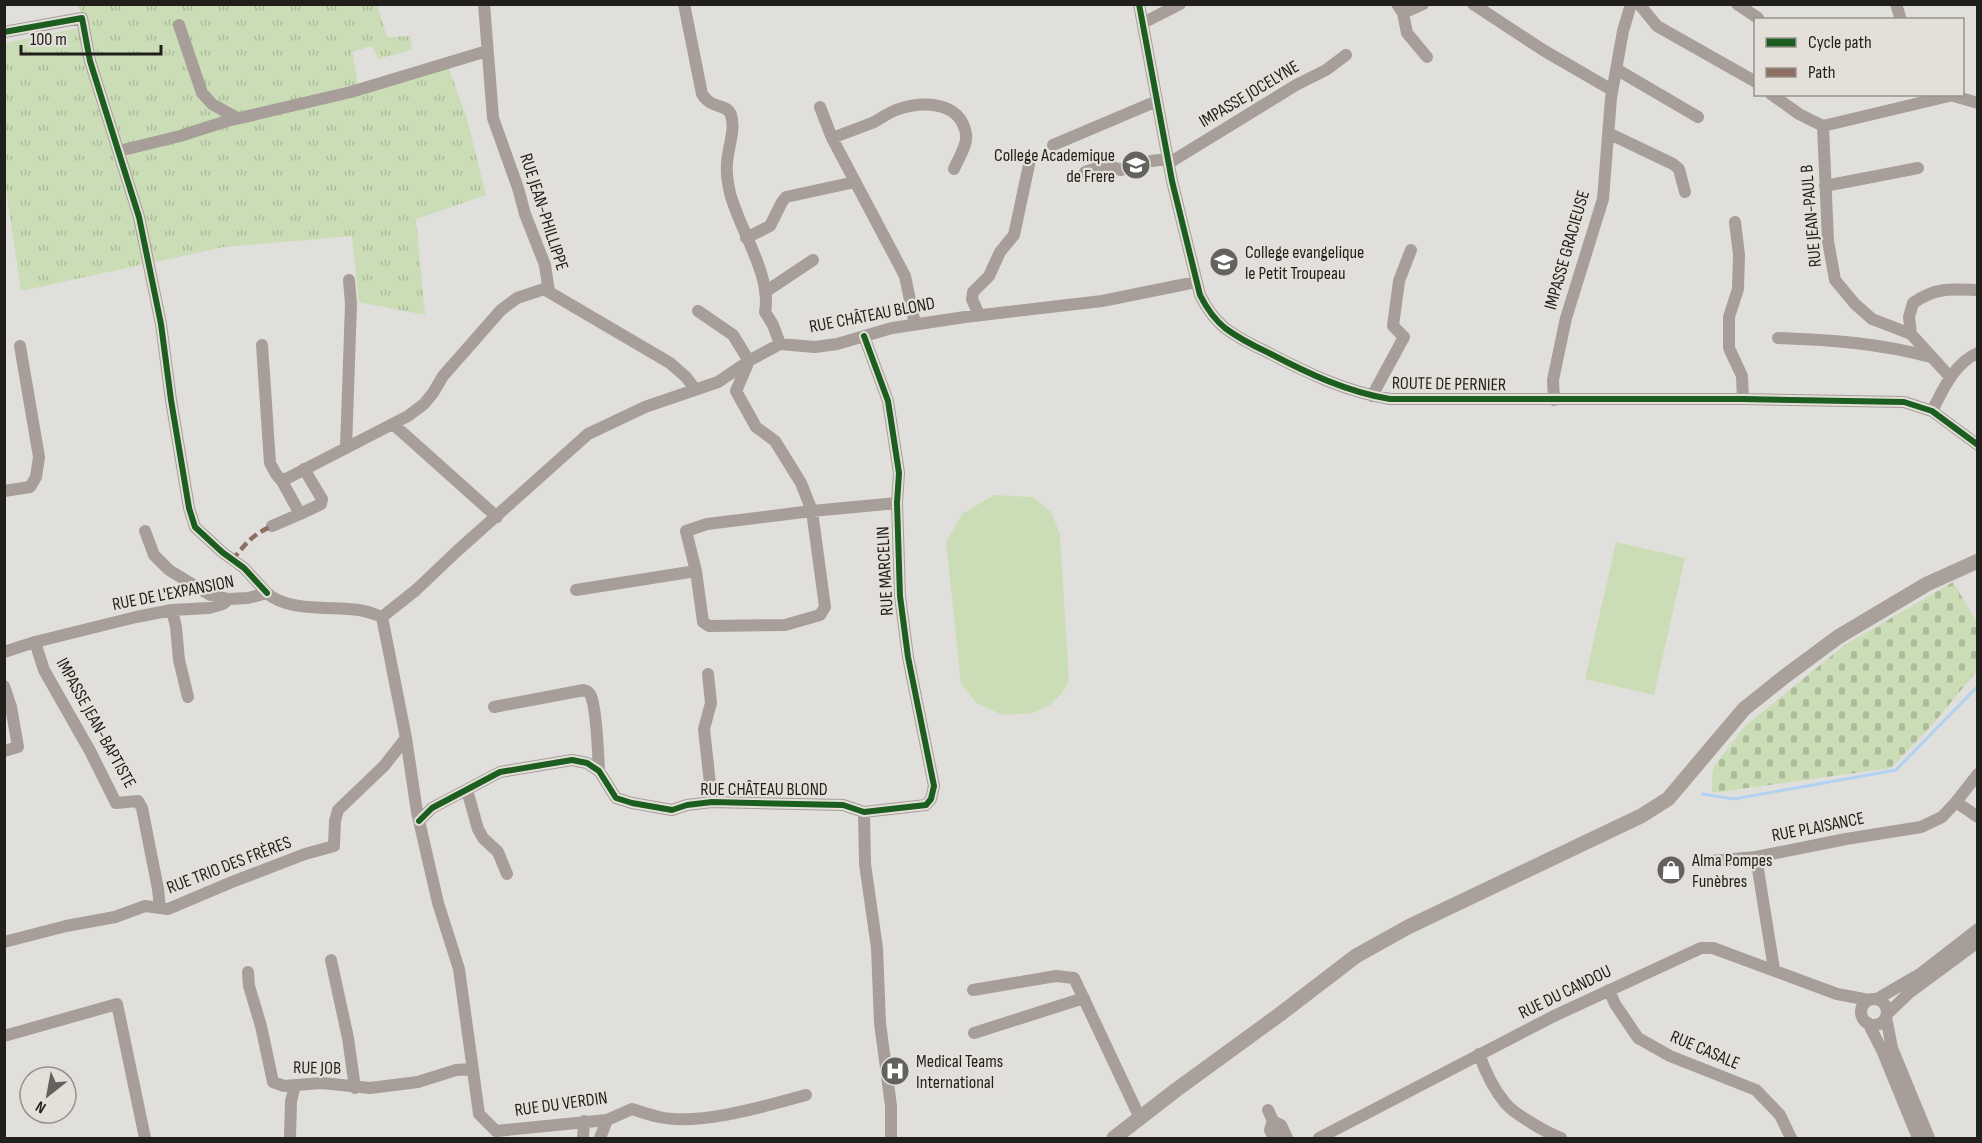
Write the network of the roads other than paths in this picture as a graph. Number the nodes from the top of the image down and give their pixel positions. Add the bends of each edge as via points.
1 (484, 4) edge
2 (684, 4) edge
3 (1139, 4) edge
4 (1180, 4) edge
5 (1423, 4) edge
6 (1473, 4) edge
7 (1631, 4) edge
8 (1639, 4) edge
9 (1737, 4) edge
10 (1400, 9) edge
11 (1758, 18) edge
12 (1143, 23) junction
13 (179, 25) dead end
14 (4, 32) edge
15 (487, 51) junction
16 (1346, 55) dead end
17 (1427, 57) dead end
18 (1616, 69) junction
19 (1754, 81) edge
20 (1612, 90) junction
21 (1775, 96) edge
22 (1944, 96) edge
23 (1952, 96) edge
24 (1157, 100) junction
25 (1977, 103) edge
26 (820, 107) dead end
27 (1698, 117) dead end
28 (237, 118) junction
29 (1823, 126) junction
30 (1608, 134) junction
31 (832, 138) junction
32 (1053, 145) dead end
33 (119, 151) junction
34 (1030, 160) dead end
35 (1168, 161) junction
36 (1918, 168) dead end
37 (954, 169) dead end
38 (1085, 172) dead end
39 (855, 182) junction
40 (1825, 186) junction
41 (1685, 192) dead end
42 (1735, 222) dead end
43 (746, 238) junction
44 (1411, 250) dead end
45 (813, 260) dead end
46 (349, 280) dead end
47 (1196, 282) junction
48 (1977, 290) edge
49 (549, 292) junction
50 (765, 292) junction
51 (699, 311) dead end
52 (979, 315) junction
53 (915, 324) junction
54 (1911, 334) junction
55 (864, 336) junction
56 (1778, 338) dead end
57 (780, 344) junction
58 (262, 345) dead end
59 (20, 346) dead end
60 (1977, 353) edge
61 (1932, 357) junction
62 (749, 361) junction
63 (1950, 377) junction
64 (695, 389) junction
65 (1372, 396) junction
66 (1743, 399) junction
67 (1554, 400) junction
68 (1932, 411) junction
69 (393, 424) junction
70 (1977, 445) edge
71 (346, 448) junction
72 (304, 470) junction
73 (282, 481) junction
74 (4, 491) edge
75 (897, 503) junction
76 (812, 511) junction
77 (300, 514) junction
78 (498, 517) junction
79 (272, 526) dead end
80 (145, 531) dead end
81 (1977, 561) edge
82 (696, 571) junction
83 (576, 590) dead end
84 (267, 593) junction
85 (229, 599) junction
86 (172, 610) junction
87 (382, 617) junction
88 (35, 642) junction
89 (4, 652) edge
90 (708, 674) dead end
91 (4, 686) edge
92 (188, 697) dead end
93 (494, 707) dead end
94 (406, 738) junction
95 (4, 751) edge
96 (599, 771) junction
97 (1977, 774) edge
98 (467, 790) junction
99 (712, 801) junction
100 (1956, 802) junction
101 (926, 805) joint
102 (864, 812) junction
103 (1977, 817) edge
104 (419, 821) junction
105 (1756, 857) junction
106 (1711, 861) dead end
107 (507, 874) dead end
108 (160, 908) junction
109 (1977, 929) edge
110 (4, 942) edge
111 (1977, 942) edge
112 (331, 960) dead end
113 (1774, 969) junction
114 (248, 972) dead end
115 (1922, 978) junction
116 (973, 990) dead end
117 (1609, 990) junction
118 (1837, 994) junction
119 (1084, 998) junction
120 (1873, 999) junction
121 (1887, 1016) junction
122 (1865, 1019) junction
123 (974, 1033) dead end
124 (4, 1036) edge
125 (1479, 1054) junction
126 (472, 1069) junction
127 (295, 1086) junction
128 (354, 1088) junction
129 (806, 1095) dead end
130 (1140, 1118) junction
131 (607, 1120) junction
132 (584, 1121) junction
133 (496, 1135) edge
134 (145, 1138) edge
135 (290, 1138) edge
136 (583, 1138) edge
137 (600, 1138) edge
138 (891, 1138) edge
139 (1114, 1138) edge
140 (1274, 1138) edge
141 (1287, 1138) edge
142 (1319, 1138) edge
143 (1561, 1138) edge
144 (1791, 1138) edge
145 (1918, 1138) edge
146 (1929, 1138) edge

1 - 15 street, RUE JEAN-PHILLIPPE
2 - 43 street via 702,94 711,105 730,113 728,183
3 - 12 street, ROUTE DE PERNIER
4 - 12 street
5 - 10 street
6 - 20 street
7 - 18 street, IMPASSE GRACIEUSE
8 - 19 street via 1657,26
9 - 11 street
10 - 17 street via 1407,33
12 - 24 street, ROUTE DE PERNIER
13 - 28 street via 202,93 212,104
14 - 33 street via 82,18 90,61
15 - 28 street via 351,92
15 - 49 street, RUE JEAN-PHILLIPPE via 493,118 545,265
16 - 35 street, IMPASSE JOCELYNE
18 - 20 street, IMPASSE GRACIEUSE
18 - 27 street
20 - 30 street, IMPASSE GRACIEUSE
21 - 29 street
22 - 29 street
23 - 25 street
24 - 32 street
24 - 35 street, ROUTE DE PERNIER
26 - 31 street
28 - 33 street
29 - 40 street, RUE JEAN-PAUL B
30 - 41 street via 1672,164
30 - 67 street, IMPASSE GRACIEUSE via 1604,199 1566,318 1553,380
31 - 37 street via 896,110 926,104 943,106 957,116 966,133
31 - 39 street
33 - 84 street via 139,217 161,324 195,527
34 - 52 street via 1014,235 1000,252 989,276 973,292
35 - 38 street via 1151,161 1121,170 1106,165
35 - 47 street, ROUTE DE PERNIER
36 - 40 street
39 - 43 street via 786,197 770,226
39 - 53 street via 905,276
40 - 54 street, RUE JEAN-PAUL B via 1835,280 1872,318
42 - 66 street via 1738,289 1729,317 1729,348 1742,376
43 - 50 street
44 - 65 street via 1400,281 1393,326 1404,337
45 - 50 street
46 - 71 street
47 - 52 street, RUE CHÂTEAU BLOND via 1102,302
47 - 65 street, ROUTE DE PERNIER via 1206,308 1225,327 1302,370
48 - 54 street via 1941,289 1926,293 1913,303 1909,317
49 - 64 street, RUE JEAN-PHILLIPPE via 670,363
49 - 69 street via 544,289 517,298 501,310 443,376 424,404
50 - 57 street via 765,312
51 - 62 street via 733,335
52 - 53 street, RUE CHÂTEAU BLOND
53 - 55 street, RUE CHÂTEAU BLOND
54 - 61 street, RUE JEAN-PAUL B
55 - 57 street, RUE CHÂTEAU BLOND via 815,347
55 - 75 street, RUE MARCELIN via 888,401 899,473
56 - 61 street via 1861,343
57 - 62 street
58 - 73 street via 270,463
59 - 74 street via 39,457 30,487
60 - 63 street
61 - 63 street, RUE JEAN-PAUL B
62 - 64 street via 718,382
62 - 76 street via 736,391 756,427 775,441 801,483
63 - 68 street
64 - 78 street via 645,406 588,434
65 - 67 street, ROUTE DE PERNIER
66 - 67 street, ROUTE DE PERNIER
66 - 68 street, ROUTE DE PERNIER via 1904,402
68 - 70 street, ROUTE DE PERNIER
69 - 71 street
69 - 78 street
71 - 72 street
72 - 73 street
72 - 77 street via 322,499 321,504
73 - 77 street
75 - 76 street
75 - 101 street, RUE MARCELIN via 906,647 934,786
76 - 82 street via 707,524 686,531
76 - 82 street via 825,607 820,615 785,626 709,626 703,622
77 - 79 street
78 - 87 street
80 - 85 street via 154,555 169,570 210,595
81 - 130 main road via 1927,584 1838,637 1784,676 1744,709 1668,799 1641,816 1408,927 1356,956
82 - 83 street
84 - 85 street, RUE DE L'EXPANSION
84 - 87 street via 275,601 360,610
85 - 86 street, RUE DE L'EXPANSION via 209,608
86 - 88 street, RUE DE L'EXPANSION
86 - 92 street
87 - 94 street
88 - 89 street, RUE DE L'EXPANSION
88 - 108 street, IMPASSE JEAN-BAPTISTE via 44,670 116,802 138,801 142,808
90 - 99 street via 711,703 704,729
91 - 95 street via 18,747
93 - 96 street via 588,691
94 - 104 street
94 - 108 street, RUE TRIO DES FRÈRES via 384,766 338,810 334,846 168,909
96 - 98 street via 572,760 500,772
96 - 99 street, RUE CHÂTEAU BLOND via 616,798 632,803 672,810
97 - 100 street, RUE PLAISANCE
98 - 104 street via 432,808
98 - 107 street via 478,829 498,852
99 - 102 street, RUE CHÂTEAU BLOND via 843,805
100 - 103 street
100 - 105 street, RUE PLAISANCE via 1942,817 1922,827
101 - 102 street, RUE CHÂTEAU BLOND
102 - 138 street via 865,864 877,948
104 - 126 street via 438,903 459,969
105 - 106 street
105 - 113 street, RUE PLAISANCE
108 - 110 street, RUE TRIO DES FRÈRES via 145,906 115,917
109 - 115 street
111 - 115 street
112 - 128 street
113 - 117 street, RUE DU CANDOU via 1713,948 1701,948
113 - 118 street, RUE DU CANDOU
114 - 127 street, RUE JOB via 273,1082
115 - 120 street
115 - 121 street
116 - 119 street via 1070,976
117 - 125 street, RUE DU CANDOU
117 - 144 street, RUE CASALE via 1638,1038 1670,1056 1756,1090 1780,1115
118 - 120 street, RUE DU CANDOU
118 - 122 street, RUE DU CANDOU
119 - 123 street
119 - 130 street
120 - 121 street via 1885,1004
120 - 122 street via 1863,1004
121 - 122 street via 1880,1024
121 - 146 street via 1892,1048
122 - 145 street
124 - 134 street via 117,1004
125 - 142 street, RUE DU CANDOU
125 - 143 street via 1485,1072 1506,1104
126 - 128 street, RUE JOB via 418,1082
126 - 133 street via 479,1114
127 - 128 street, RUE JOB via 322,1083
127 - 135 street
129 - 131 street, RUE DU VERDIN via 718,1116 660,1118 632,1109
130 - 139 main road
131 - 132 street, RUE DU VERDIN
131 - 137 street
132 - 133 street, RUE DU VERDIN
132 - 136 street
140 - 141 street via 1271,1115

